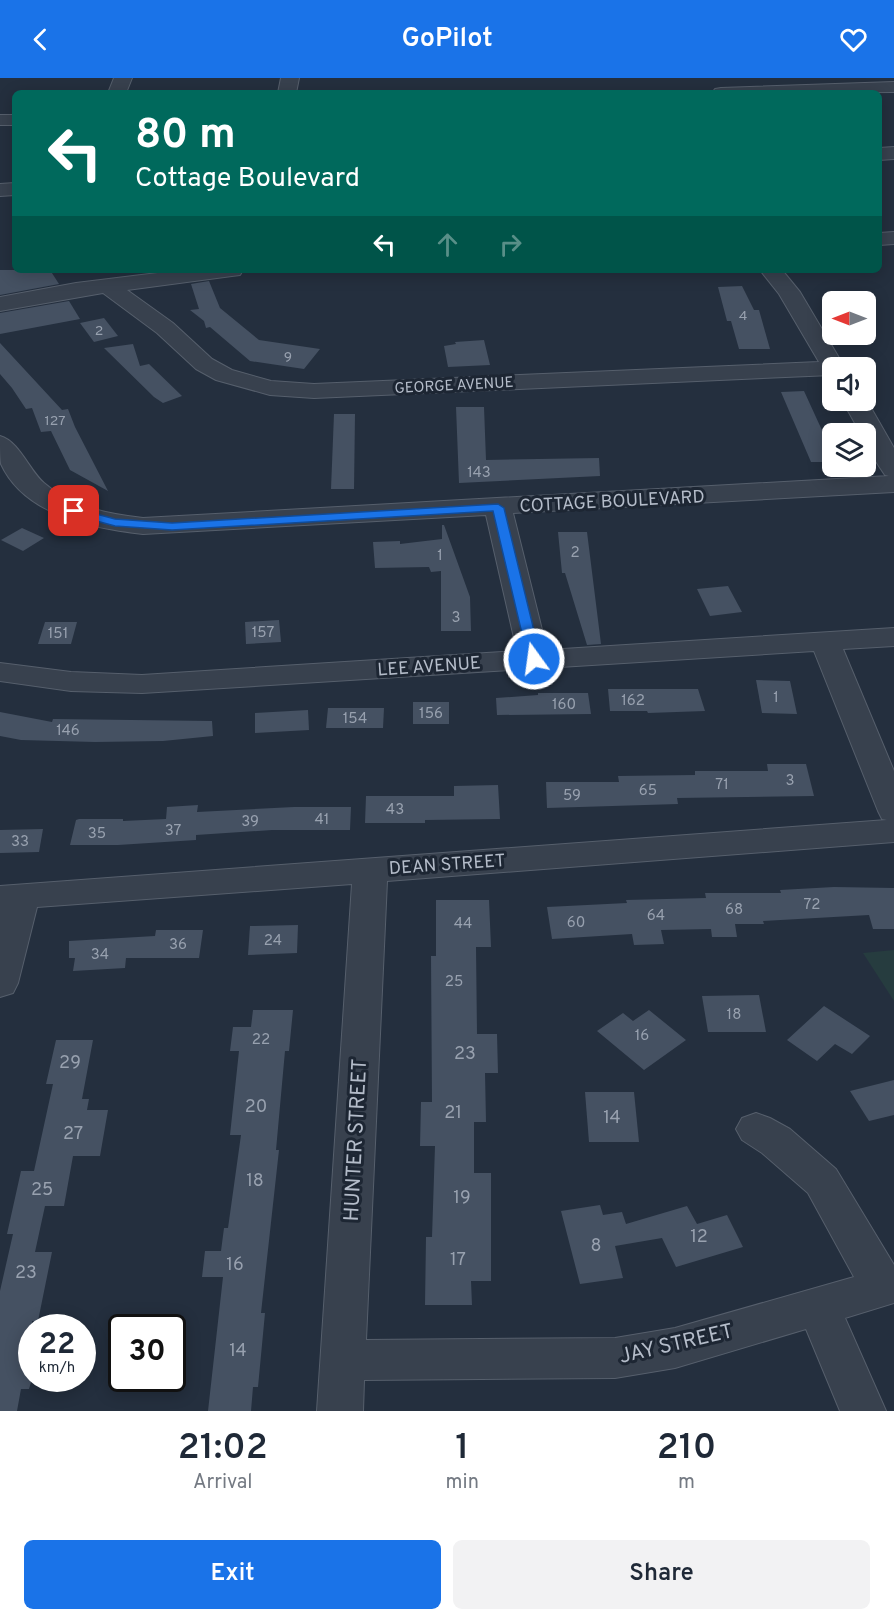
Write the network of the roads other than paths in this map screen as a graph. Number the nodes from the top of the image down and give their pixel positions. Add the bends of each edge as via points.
1 (891, 78) edge
2 (894, 85) edge
3 (786, 90) edge
4 (209, 273) edge
5 (773, 273) edge
6 (107, 286) junction
7 (0, 304) edge
8 (827, 357) edge
9 (822, 369) edge
10 (860, 411) edge
11 (0, 444) edge
12 (894, 470) edge
13 (894, 484) edge
14 (498, 508) junction
15 (894, 637) edge
16 (825, 642) junction
17 (534, 659) junction
18 (0, 672) edge
19 (894, 811) edge
20 (894, 831) edge
21 (370, 870) junction
22 (12, 897) edge
23 (0, 983) edge
24 (756, 1129) dead end
25 (888, 1286) edge
26 (818, 1306) junction
27 (343, 1360) junction
28 (340, 1411) edge
29 (863, 1411) edge

1 - 2 street
2 - 3 street
4 - 6 street
5 - 8 street
6 - 7 street
6 - 9 street, GEORGE AVENUE via 165,328 204,364 224,375 270,388 314,392
10 - 12 street
11 - 14 street, COTTAGE BOULEVARD via 41,494 74,511 124,524 172,526
13 - 14 street, COTTAGE BOULEVARD
14 - 17 street
15 - 16 street, LEE AVENUE
16 - 17 street, LEE AVENUE
16 - 19 street
17 - 18 street, LEE AVENUE via 142,684 29,678
20 - 21 street, DEAN STREET
21 - 22 street, DEAN STREET
21 - 27 street, HUNTER STREET
22 - 23 street
24 - 25 street via 822,1181
25 - 26 street, JAY STREET
26 - 27 street, JAY STREET via 675,1348 615,1359
26 - 29 street
27 - 28 street, HUNTER STREET

